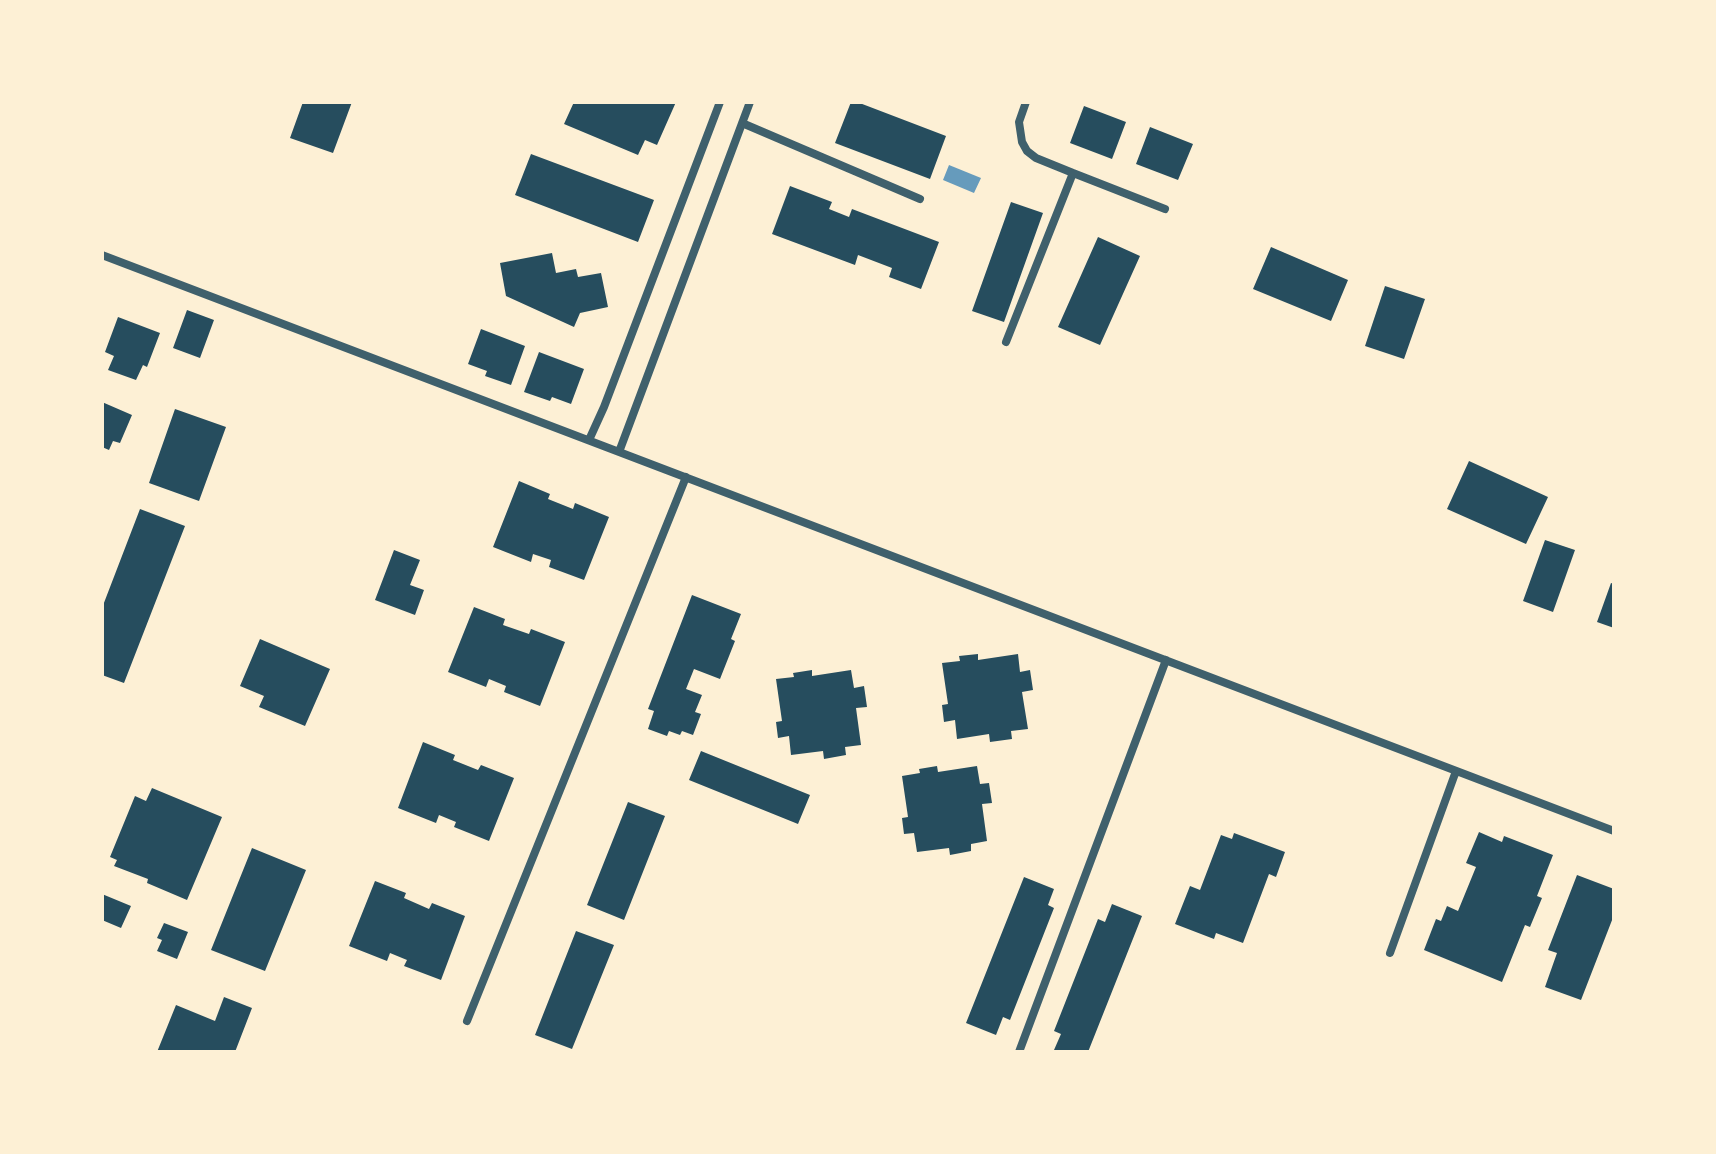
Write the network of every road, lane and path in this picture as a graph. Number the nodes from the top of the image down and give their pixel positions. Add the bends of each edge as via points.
1 (720, 102) edge
2 (750, 102) edge
3 (1026, 102) edge
4 (742, 123) junction
5 (1073, 173) junction
6 (920, 199) dead end
7 (1165, 209) dead end
8 (102, 255) edge
9 (1006, 342) dead end
10 (589, 440) junction
11 (619, 452) junction
12 (686, 477) junction
13 (1166, 660) junction
14 (1456, 771) junction
15 (1614, 831) edge
16 (1390, 953) dead end
17 (467, 1021) dead end
18 (1019, 1052) edge

1 - 10 street
2 - 4 street
3 - 5 street via 1019,122 1027,151
4 - 6 street
4 - 11 street
5 - 7 street
5 - 9 street
8 - 10 street
10 - 11 street
11 - 12 street
12 - 13 street
12 - 17 street
13 - 14 street
13 - 18 street
14 - 15 street
14 - 16 street

